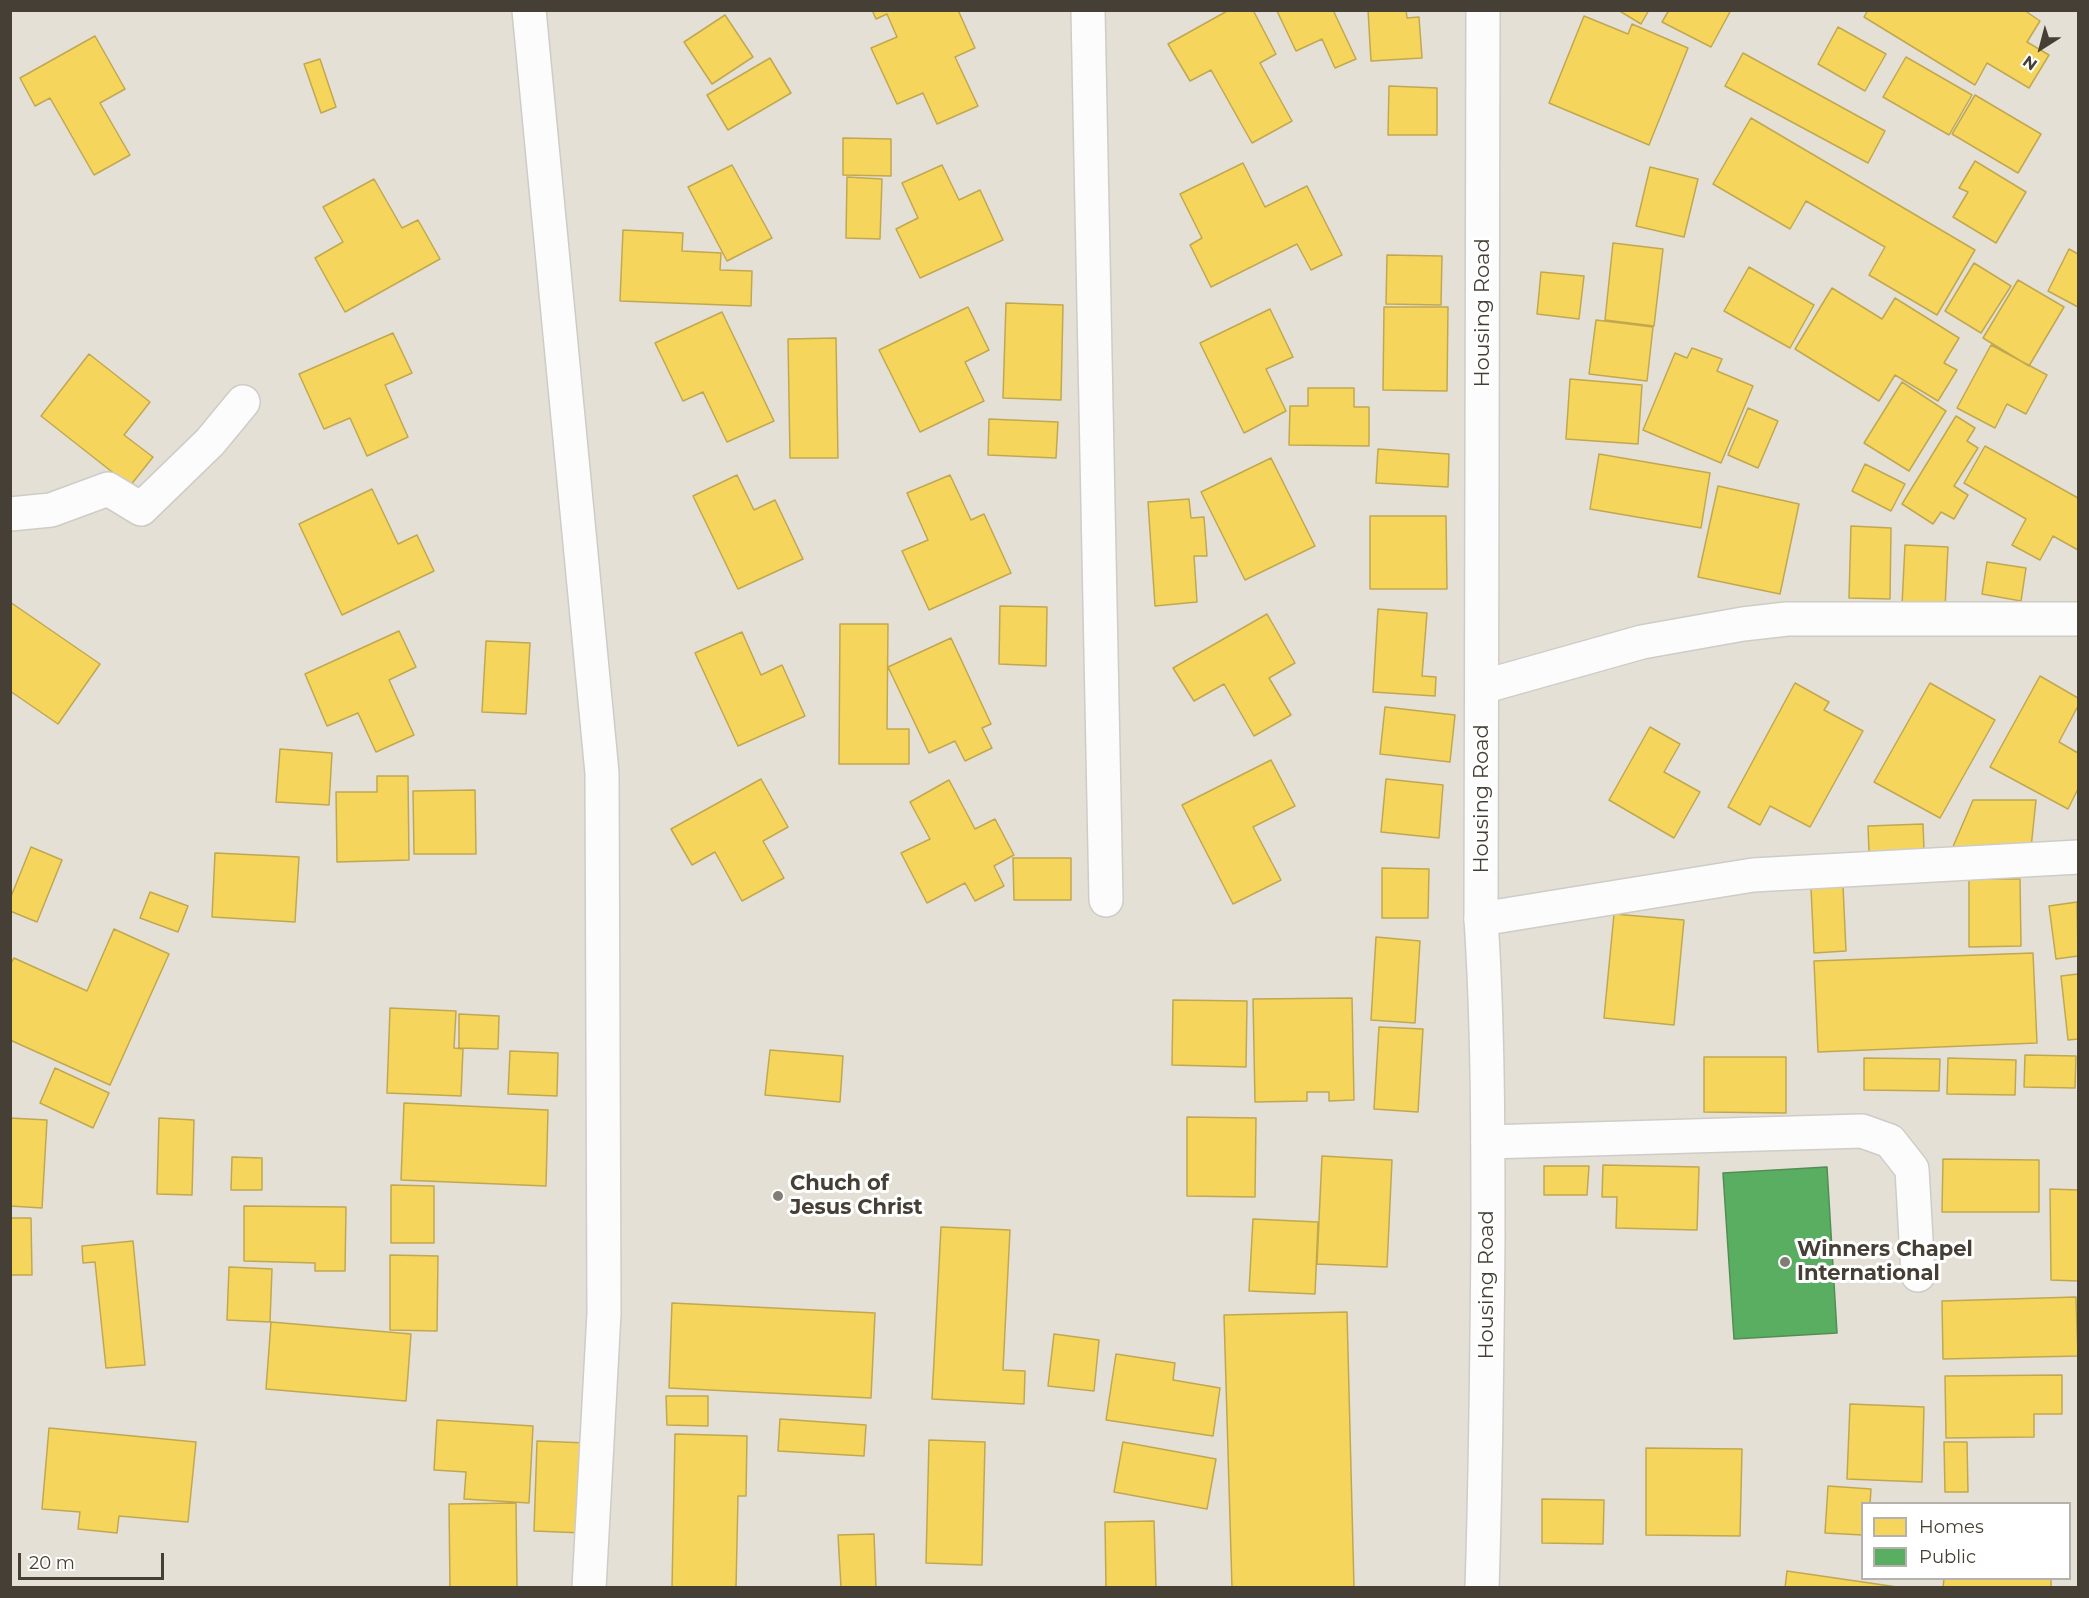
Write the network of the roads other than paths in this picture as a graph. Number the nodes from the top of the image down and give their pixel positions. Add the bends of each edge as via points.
1 (528, 10) edge
2 (1088, 10) edge
3 (1484, 10) edge
4 (243, 402) dead end
5 (10, 514) edge
6 (2079, 619) edge
7 (1482, 687) junction
8 (2079, 857) edge
9 (1106, 900) dead end
10 (1481, 919) junction
11 (1488, 1142) junction
12 (1918, 1275) dead end
13 (589, 1587) edge
14 (1482, 1587) edge

1 - 13 street via 602,773 604,1313
2 - 9 street
3 - 7 street, Housing Road
4 - 5 street via 210,442 141,509 108,489 51,510
6 - 7 street via 1832,619 1743,624 1642,642
7 - 10 street, Housing Road
8 - 10 street via 1753,875
10 - 11 street, Housing Road
11 - 12 street via 1862,1131 1890,1141 1912,1169
11 - 14 street, Housing Road

